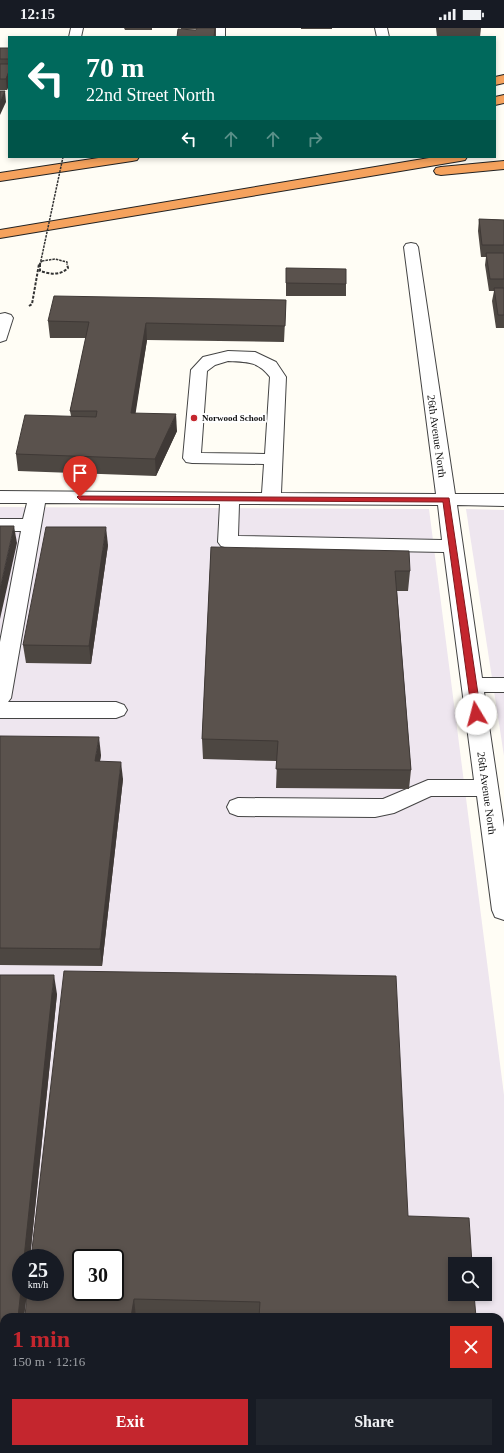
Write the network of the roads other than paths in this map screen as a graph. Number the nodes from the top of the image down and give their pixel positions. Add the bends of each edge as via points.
1 (125, 158) edge
2 (454, 158) edge
3 (504, 165) edge
4 (0, 177) edge
5 (295, 186) junction
6 (0, 234) edge
7 (411, 248) dead end
8 (5, 318) road end
9 (0, 337) edge
10 (273, 459) junction
11 (0, 497) edge
12 (37, 497) junction
13 (230, 498) junction
14 (271, 498) junction
15 (446, 499) junction
16 (504, 500) edge
17 (0, 525) edge
18 (32, 525) junction
19 (453, 546) junction
20 (472, 685) junction
21 (504, 685) edge
22 (0, 698) edge
23 (0, 710) edge
24 (116, 710) dead end
25 (487, 788) junction
26 (238, 807) dead end
27 (504, 910) edge

1 - 4 highway
2 - 5 highway
3 - 5 highway
5 - 6 highway
7 - 15 street, 26th Avenue North
8 - 9 street
10 - 10 street via 278,377 270,366 255,357 228,356 209,361 199,370 192,458
10 - 14 street
11 - 12 street
12 - 13 street
12 - 18 street
13 - 14 street
13 - 19 street via 228,542
14 - 15 street
15 - 16 street
15 - 19 street, 26th Avenue North
17 - 18 street
18 - 22 street
19 - 20 street, 26th Avenue North
20 - 21 street
20 - 25 street, 26th Avenue North
23 - 24 street
25 - 26 street via 428,788 386,807 375,808
25 - 27 street, 26th Avenue North

